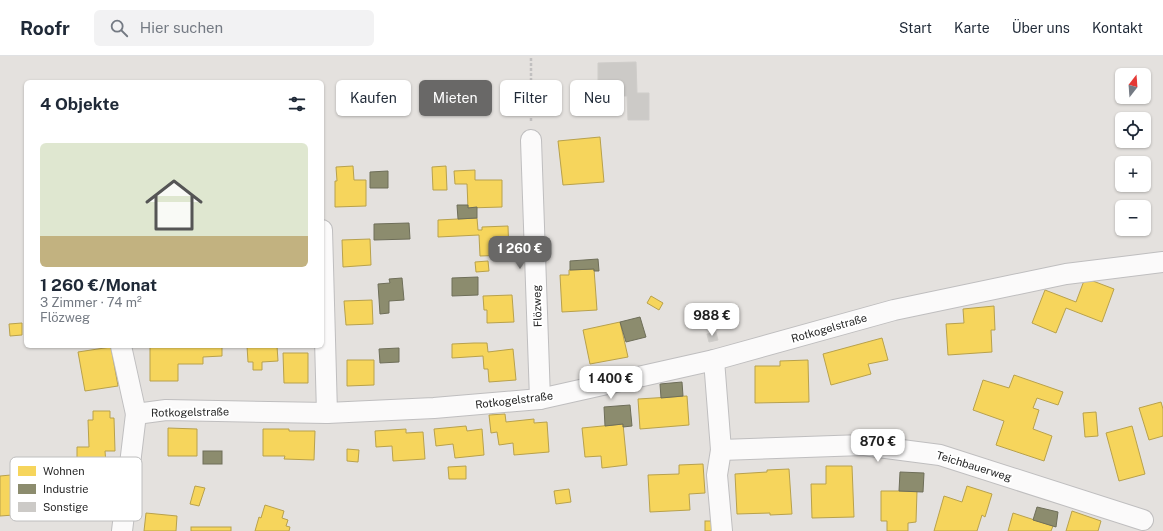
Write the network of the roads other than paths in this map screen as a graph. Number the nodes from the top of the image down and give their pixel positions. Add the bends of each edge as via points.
1 (531, 140) road end
2 (1163, 262) edge
3 (324, 303) edge
4 (121, 348) edge
5 (714, 360) junction
6 (540, 399) junction
7 (327, 413) junction
8 (136, 414) junction
9 (722, 450) junction
10 (131, 457) edge
11 (1143, 520) dead end
12 (123, 521) edge
13 (122, 531) edge
14 (722, 531) edge

1 - 6 street, Flözweg
2 - 5 street, Rotkogelstraße via 1066,274 894,310
3 - 7 street
4 - 8 street
5 - 6 street, Rotkogelstraße
5 - 9 street
6 - 7 street, Rotkogelstraße via 434,408
7 - 8 street, Rotkogelstraße via 166,410
8 - 10 street, Rotkogelstraße
9 - 11 street, Teichbauerweg via 863,445 940,454
9 - 14 street via 717,475
12 - 13 street, Rotkogelstraße

